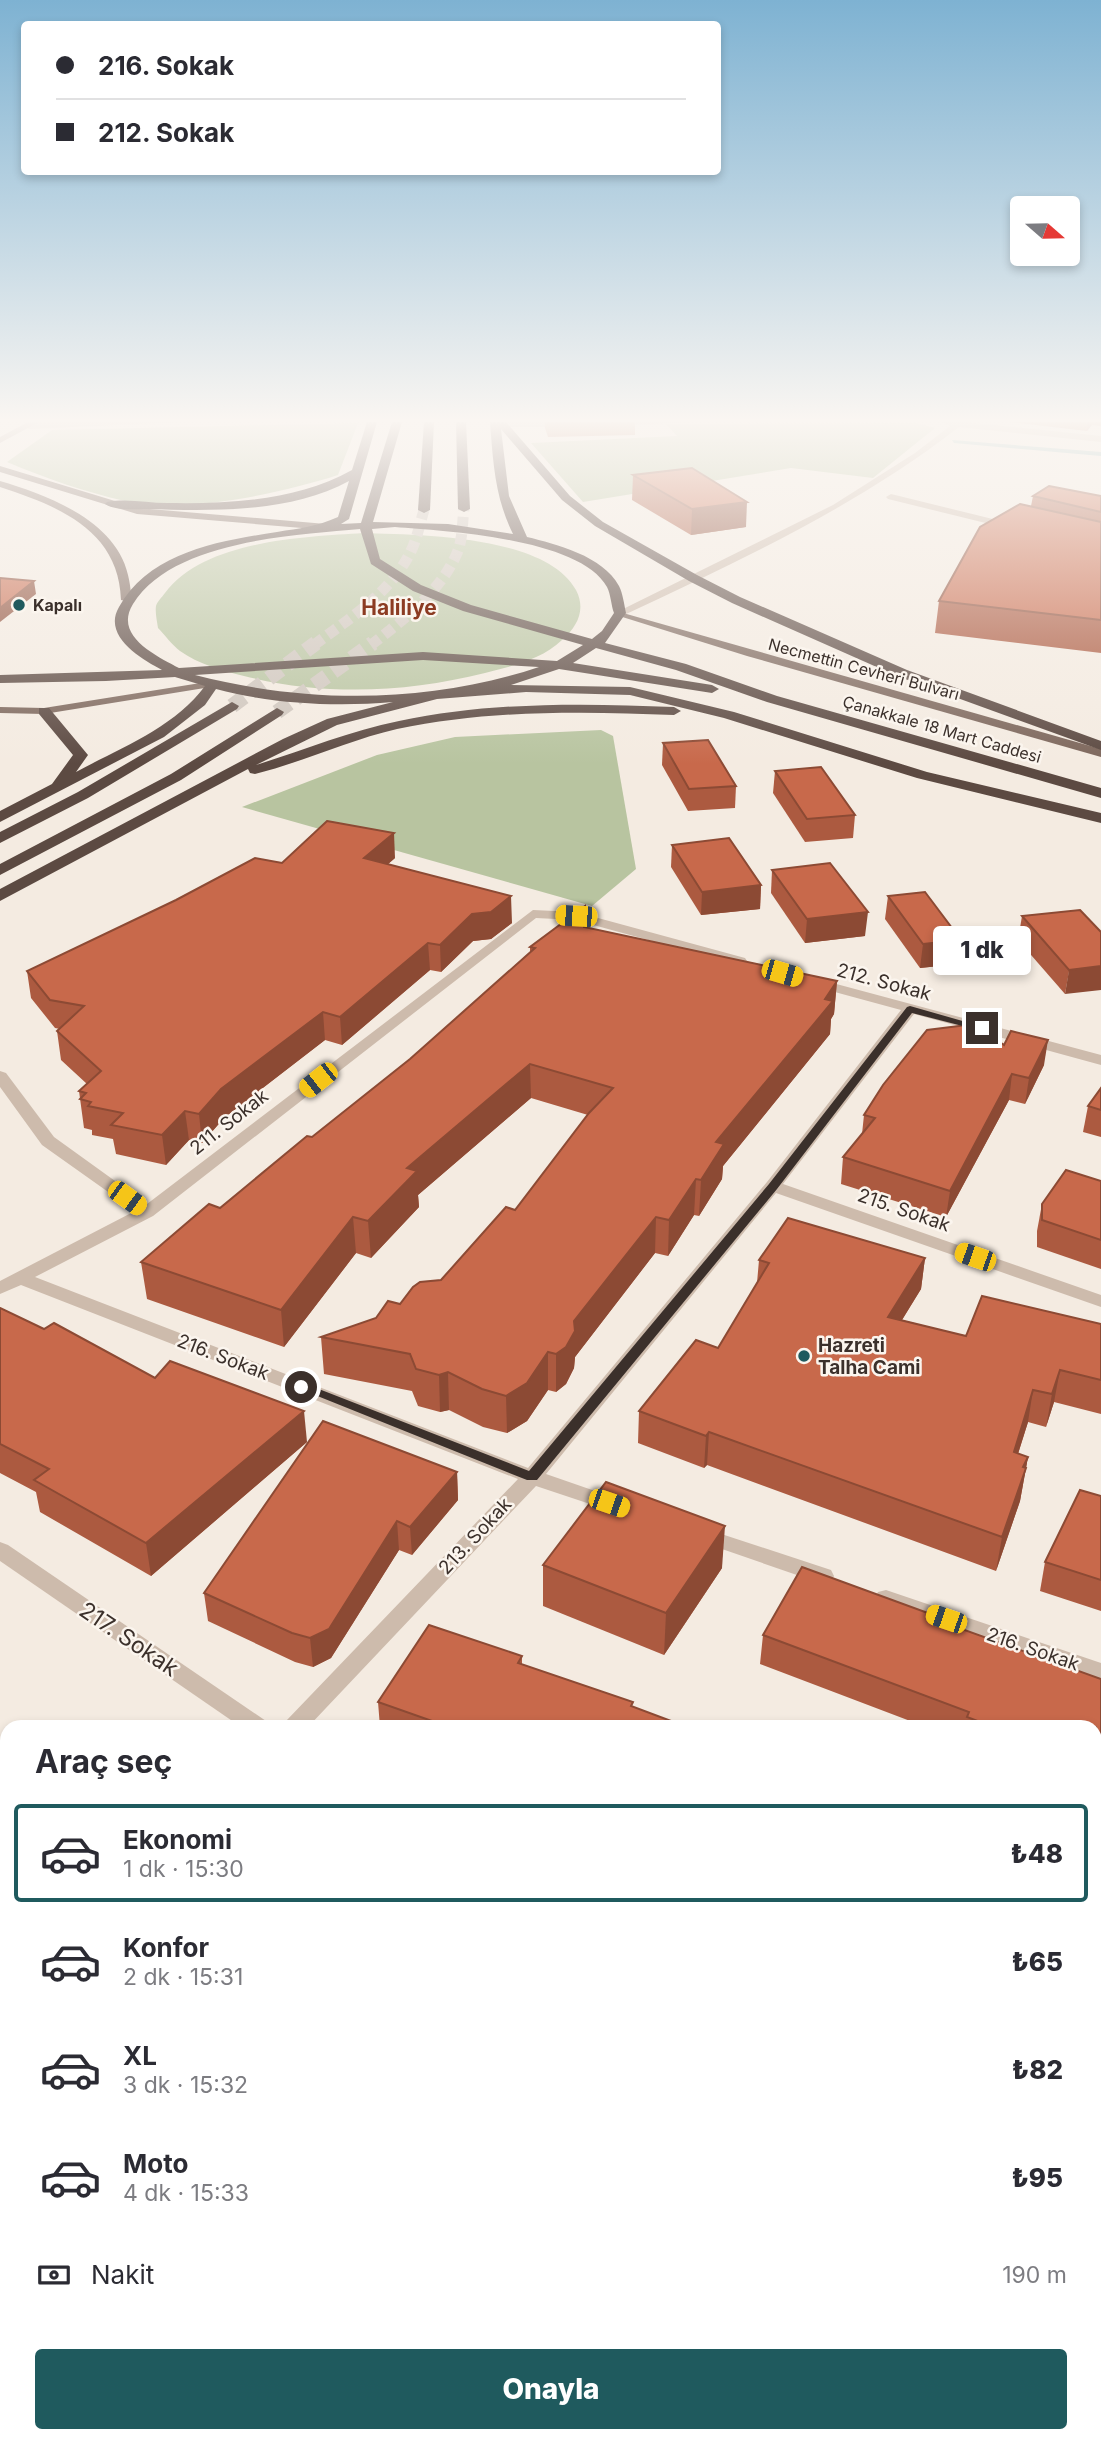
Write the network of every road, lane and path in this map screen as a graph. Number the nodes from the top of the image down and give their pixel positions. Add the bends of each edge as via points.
1 (99, 536) edge
2 (270, 536) edge
3 (368, 536) edge
4 (505, 536) edge
5 (520, 536) edge
6 (621, 536) edge
7 (783, 536) edge
8 (522, 539) junction
9 (693, 578) junction
10 (126, 600) junction
11 (620, 613) junction
12 (0, 680) edge
13 (214, 684) junction
14 (437, 695) junction
15 (772, 699) junction
16 (233, 706) tunnel mouth
17 (0, 710) edge
18 (44, 711) junction
19 (277, 712) tunnel mouth
20 (729, 715) junction
21 (1101, 746) edge
22 (1101, 753) edge
23 (210, 784) junction
24 (53, 790) junction
25 (1101, 793) edge
26 (0, 817) edge
27 (1101, 818) edge
28 (0, 838) edge
29 (0, 870) edge
30 (0, 896) edge
31 (750, 964) edge
32 (803, 979) edge
33 (910, 1009) junction
34 (1101, 1059) edge
35 (0, 1076) edge
36 (773, 1186) junction
37 (147, 1212) junction
38 (20, 1278) junction
39 (0, 1288) edge
40 (1101, 1301) edge
41 (532, 1477) junction
42 (638, 1513) edge
43 (677, 1527) edge
44 (0, 1550) edge
45 (836, 1581) edge
46 (863, 1590) edge
47 (1101, 1672) edge
48 (248, 1720) edge
49 (302, 1720) edge

1 - 10 main road via 119,561
2 - 10 highway via 204,551 170,565 143,582
3 - 15 highway via 375,561 417,588 467,608 681,667
4 - 8 highway
5 - 8 highway
6 - 9 highway
7 - 9 street
8 - 11 highway via 577,558 612,583
9 - 11 street
9 - 21 highway via 902,673
10 - 13 highway via 121,619 127,637 144,655
11 - 14 highway via 603,639 565,662 508,682
11 - 22 main road, Necmettin Cevheri Bulvarı
12 - 15 highway via 50,681 423,656 612,671
13 - 14 highway via 281,696 358,700
13 - 18 main road
13 - 24 highway via 201,702 159,734
14 - 20 highway via 526,688 617,690
14 - 23 highway via 332,722
15 - 25 highway, Çanakkale 18 Mart Caddesi
16 - 28 highway
17 - 18 main road
18 - 24 highway via 81,755
19 - 29 highway via 176,777
20 - 23 highway via 562,707 397,725
20 - 27 highway via 922,775
23 - 30 highway
24 - 26 highway
31 - 37 street, 211. Sokak via 576,916 533,914
32 - 33 street, 212. Sokak
33 - 34 street, 212. Sokak
33 - 36 street, 213. Sokak
35 - 37 street via 48,1140
36 - 40 street, 215. Sokak
36 - 41 street, 213. Sokak
37 - 38 street, 211. Sokak
38 - 39 street, 211. Sokak
38 - 41 street, 216. Sokak
41 - 42 street, 216. Sokak
41 - 49 street, 213. Sokak
43 - 45 street
44 - 48 street, 217. Sokak
46 - 47 street, 216. Sokak

